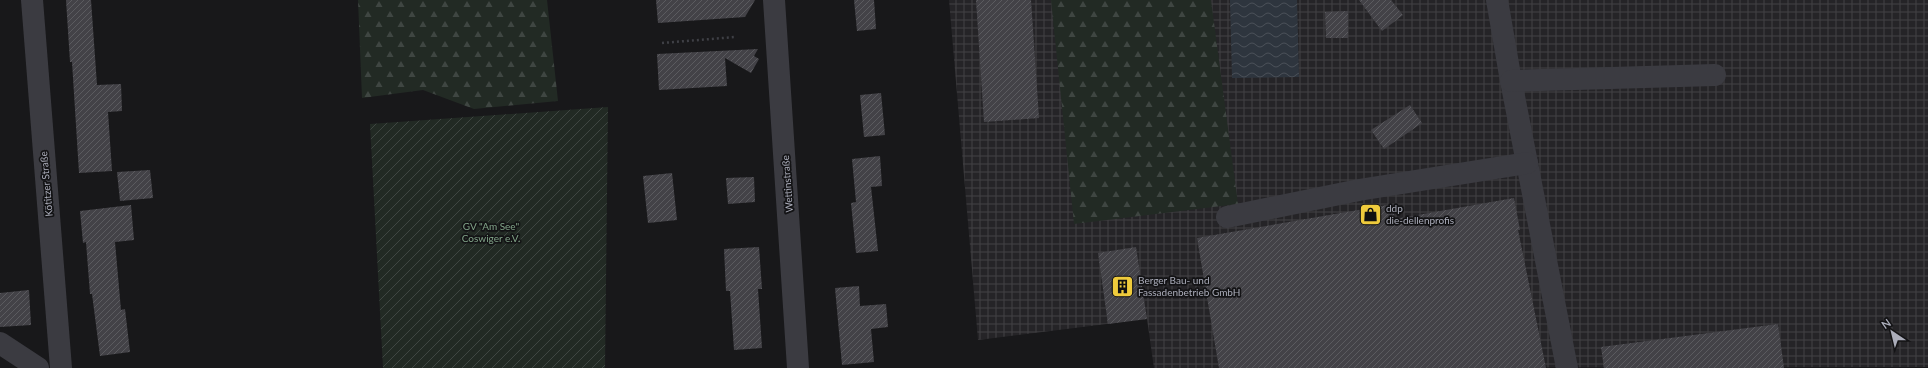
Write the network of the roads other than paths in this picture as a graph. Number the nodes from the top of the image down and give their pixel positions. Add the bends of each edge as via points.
1 (32, 0) edge
2 (774, 0) edge
3 (1497, 0) edge
4 (1715, 75) dead end
5 (1511, 81) junction
6 (1527, 163) junction
7 (1227, 216) dead end
8 (0, 343) edge
9 (38, 368) edge
10 (61, 368) edge
11 (798, 368) edge
12 (1567, 368) edge

1 - 10 street, Kötitzer Straße
2 - 11 street, Wettinstraße
3 - 5 street
4 - 5 street
5 - 6 street
6 - 7 street via 1359,190
6 - 12 street
8 - 9 street

